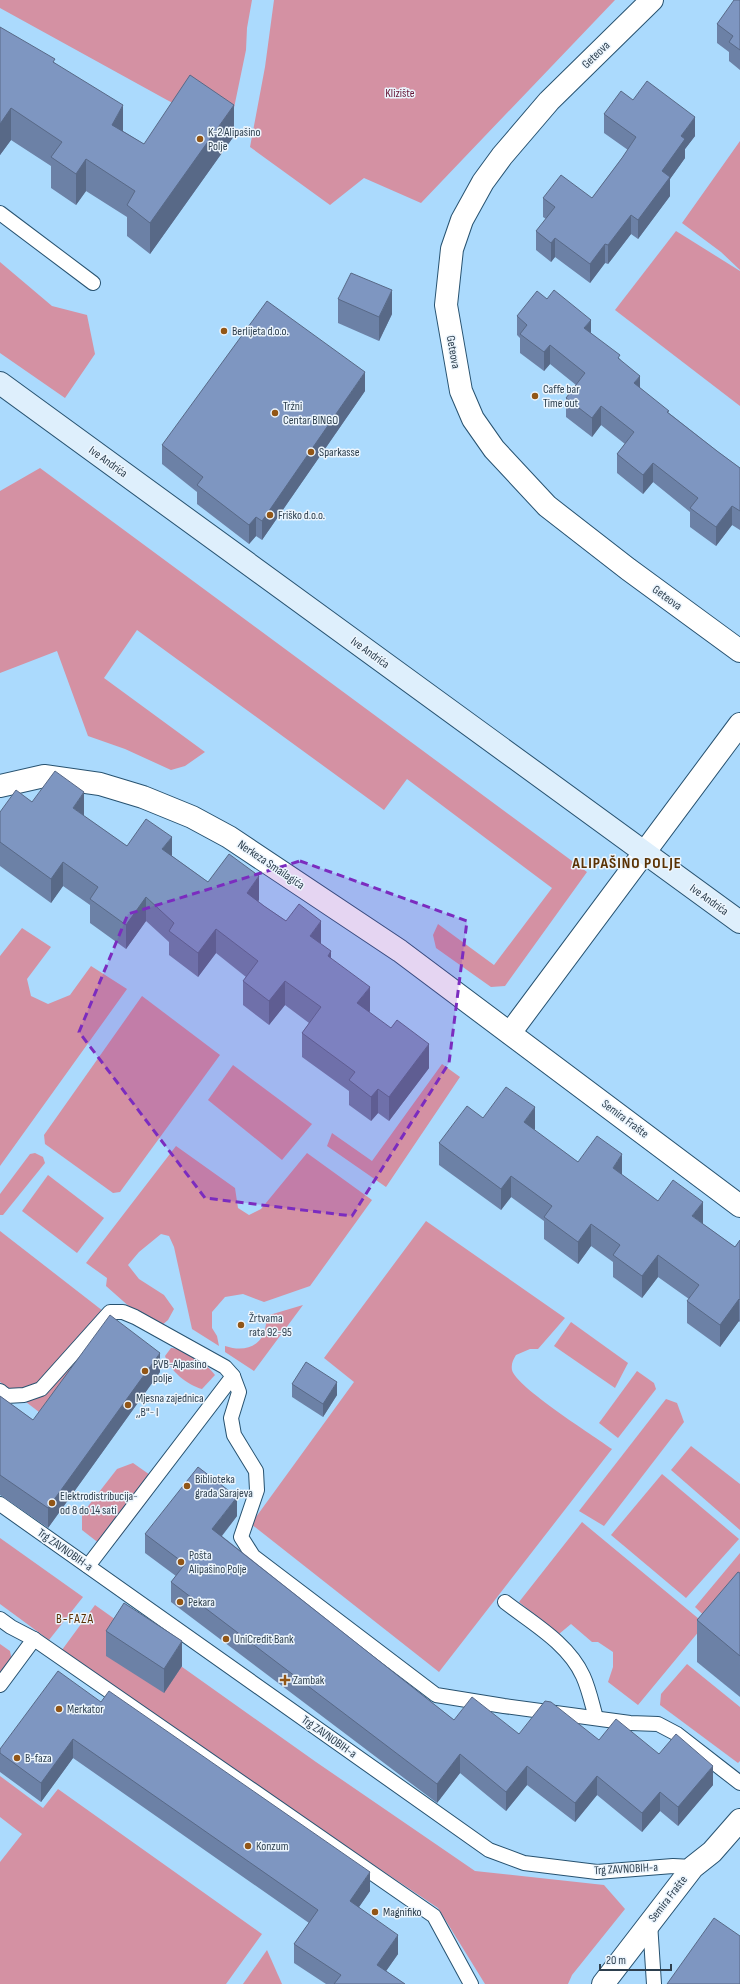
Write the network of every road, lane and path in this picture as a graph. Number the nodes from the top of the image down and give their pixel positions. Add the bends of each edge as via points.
1 (652, 0) edge
2 (0, 213) edge
3 (93, 283) dead end
4 (0, 383) edge
5 (740, 651) edge
6 (740, 724) edge
7 (0, 786) edge
8 (644, 852) junction
9 (740, 922) edge
10 (510, 1033) junction
11 (740, 1206) edge
12 (233, 1376) junction
13 (0, 1391) edge
14 (0, 1504) edge
15 (88, 1566) junction
16 (505, 1602) dead end
17 (0, 1619) edge
18 (34, 1639) junction
19 (0, 1685) edge
20 (596, 1718) junction
21 (740, 1783) edge
22 (740, 1820) edge
23 (693, 1867) junction
24 (650, 1923) junction
25 (471, 1984) edge
26 (603, 1984) edge
27 (654, 1984) edge

1 - 5 street, Geteova via 549,101 483,182 462,220 452,249 446,305 461,391 473,419 494,449 547,506
2 - 3 lane
4 - 8 main road, Ive Andrića
6 - 8 street
7 - 10 street, Nerkeza Smailagića via 44,776 100,784 143,797 192,817 229,837 400,951
8 - 9 main road, Ive Andrića
8 - 10 street
10 - 11 street, Semira Frašte
12 - 13 lane via 225,1367 135,1317 123,1312 110,1312 99,1321 41,1389 24,1395 6,1396
12 - 15 lane
12 - 20 lane via 239,1392 231,1418 234,1435 256,1471 257,1490 241,1537 253,1556 436,1695
14 - 15 lane, Trg ZAVNOBIH-a
15 - 23 lane, Trg ZAVNOBIH-a via 489,1850 524,1863 597,1872 673,1866
16 - 20 lane via 555,1641 572,1658 584,1677
17 - 18 lane
18 - 19 lane
18 - 25 lane via 434,1916
20 - 21 lane via 658,1724 677,1734
22 - 23 street, Semira Frašte via 712,1852
23 - 24 street, Semira Frašte
24 - 26 street, Semira Frašte
24 - 27 lane

